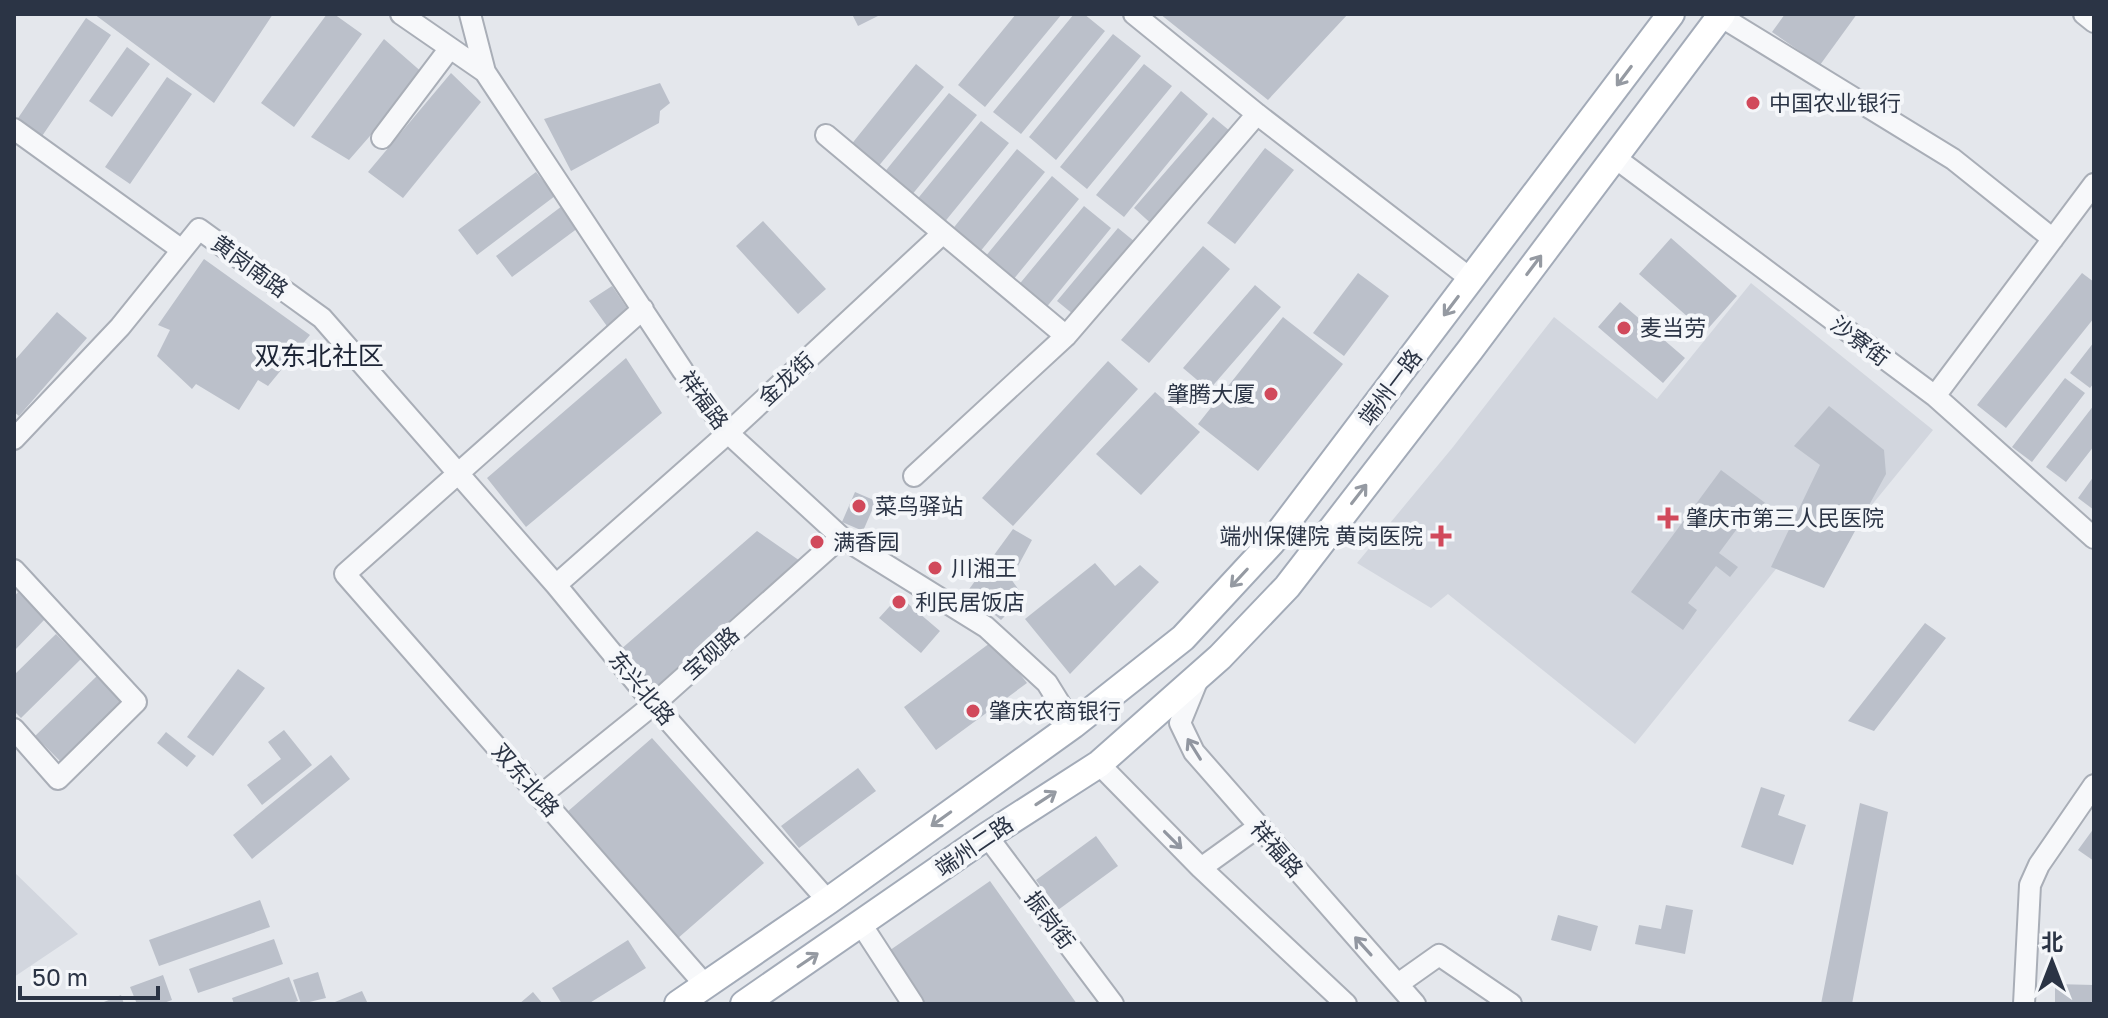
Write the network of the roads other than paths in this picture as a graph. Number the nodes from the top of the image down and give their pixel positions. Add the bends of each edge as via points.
1 (401, 14) edge
2 (470, 14) edge
3 (1134, 14) edge
4 (1671, 14) edge
5 (2084, 14) edge
6 (1721, 15) edge
7 (2094, 22) edge
8 (450, 48) junction
9 (485, 72) junction
10 (1257, 114) junction
11 (14, 129) edge
12 (826, 135) dead end
13 (382, 138) dead end
14 (1614, 157) junction
15 (2094, 184) edge
16 (942, 234) junction
17 (2053, 239) junction
18 (182, 250) junction
19 (1471, 279) junction
20 (643, 309) junction
21 (1066, 336) junction
22 (1935, 396) junction
23 (728, 433) junction
24 (14, 439) edge
25 (458, 474) junction
26 (914, 476) dead end
27 (841, 537) junction
28 (2094, 538) edge
29 (14, 570) edge
30 (556, 585) junction
31 (1198, 679) junction
32 (654, 704) junction
33 (1073, 725) junction
34 (14, 729) edge
35 (1099, 764) junction
36 (2094, 785) edge
37 (540, 796) junction
38 (1258, 827) junction
39 (987, 836) junction
40 (1201, 868) junction
41 (828, 901) junction
42 (861, 924) junction
43 (1398, 984) junction
44 (706, 986) junction
45 (678, 1004) edge
46 (744, 1004) edge
47 (913, 1004) edge
48 (1113, 1004) edge
49 (1346, 1004) edge
50 (1415, 1004) edge
51 (1511, 1004) edge
52 (2024, 1004) edge

1 - 8 street, 祥福路
2 - 9 street
3 - 10 street
4 -> 19 main road, 端州一路
5 - 7 street
6 - 14 main road, 端州一路
6 - 17 street via 1953,159
8 - 9 street, 祥福路
8 - 13 street
9 - 20 street, 祥福路
10 - 19 street
10 - 21 street
11 - 18 street
12 - 16 street
14 - 22 street, 沙寮街
31 -> 14 main road, 端州一路 via 1287,587
15 - 17 street
16 - 21 street
16 - 23 street, 金龙街
17 - 22 street
18 - 24 street, 黄岗南路 via 120,327
18 - 25 street, 黄岗南路 via 199,229 322,318
19 -> 33 main road, 端州一路 via 1272,542 1183,638
20 - 23 street, 祥福路
20 - 25 street
21 - 26 street
22 - 28 street, 沙寮街
23 - 27 street, 祥福路
23 - 30 street, 金龙街
25 - 30 street, 东兴北路
25 - 37 street, 双东北路 via 345,574
27 - 32 street, 宝砚路
27 - 33 street, 祥福路 via 986,627 1047,683
29 - 34 street via 136,702 58,779
30 - 32 street, 东兴北路
31 - 35 main road, 端州二路
38 -> 31 street, 祥福路 via 1194,752 1180,723
32 - 37 street, 宝砚路
32 - 41 street, 东兴北路
33 -> 41 main road, 端州二路
39 -> 35 main road, 端州二路
35 -> 40 street
36 - 52 street via 2030,885
37 - 44 street, 双东北路
38 - 40 street
43 -> 38 street, 祥福路
39 - 42 main road, 端州二路
39 - 48 street, 振岗街
40 - 49 street
41 - 44 main road, 端州二路
46 -> 42 main road, 端州二路
42 - 47 street
43 - 50 street, 祥福路
43 - 51 street via 1439,955
44 - 45 main road, 端州二路

